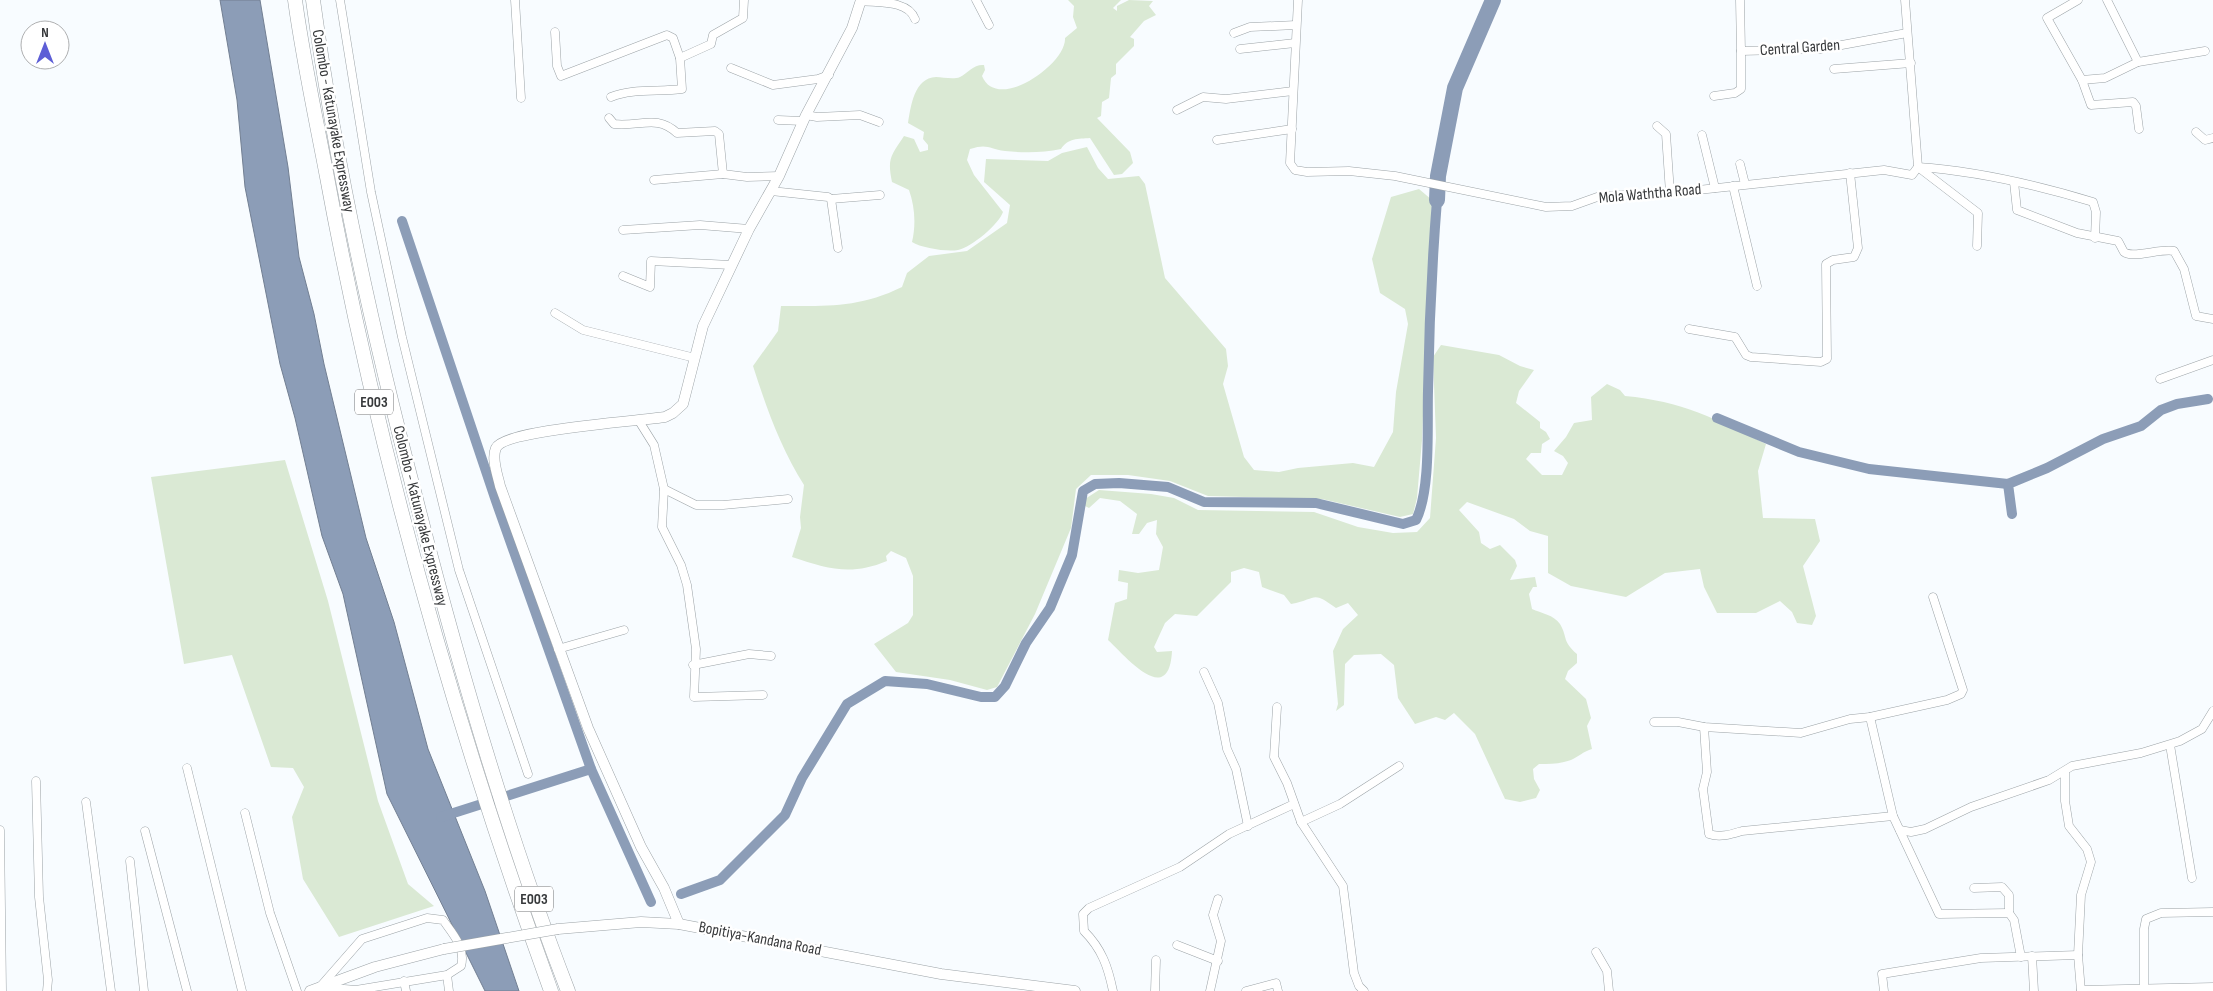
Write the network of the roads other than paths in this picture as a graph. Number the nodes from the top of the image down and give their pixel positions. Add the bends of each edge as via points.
1 (295, 0) edge
2 (312, 0) edge
3 (340, 0) edge
4 (515, 0) edge
5 (744, 0) edge
6 (861, 0) edge
7 (976, 0) edge
8 (1298, 0) edge
9 (1740, 0) edge
10 (1905, 0) edge
11 (2078, 0) edge
12 (2107, 0) edge
13 (915, 19) dead end
14 (989, 25) dead end
15 (1296, 26) junction
16 (555, 32) dead end
17 (1234, 33) dead end
18 (1907, 33) junction
19 (1295, 43) junction
20 (1240, 48) dead end
21 (1741, 51) junction
22 (2205, 52) dead end
23 (680, 58) junction
24 (2138, 62) junction
25 (1911, 63) junction
26 (730, 68) dead end
27 (1834, 69) dead end
28 (829, 75) junction
29 (2082, 80) junction
30 (1293, 91) junction
31 (1714, 96) dead end
32 (611, 97) dead end
33 (521, 98) dead end
34 (1177, 110) dead end
35 (609, 118) dead end
36 (805, 118) junction
37 (778, 120) dead end
38 (879, 122) dead end
39 (1657, 126) dead end
40 (1292, 129) junction
41 (2139, 129) dead end
42 (2196, 132) dead end
43 (1702, 135) dead end
44 (2213, 138) edge
45 (1218, 140) dead end
46 (1740, 164) dead end
47 (1918, 167) junction
48 (1850, 173) junction
49 (723, 174) junction
50 (779, 176) junction
51 (654, 180) dead end
52 (2014, 182) junction
53 (1745, 184) junction
54 (1733, 186) junction
55 (1715, 188) junction
56 (771, 191) junction
57 (1670, 193) junction
58 (880, 194) dead end
59 (831, 199) junction
60 (623, 230) dead end
61 (749, 230) junction
62 (2095, 238) junction
63 (1976, 246) dead end
64 (838, 248) dead end
65 (731, 265) junction
66 (623, 276) dead end
67 (1757, 286) dead end
68 (555, 313) dead end
69 (2213, 319) edge
70 (1689, 329) dead end
71 (695, 358) junction
72 (2213, 360) edge
73 (2160, 379) dead end
74 (639, 421) junction
75 (664, 489) junction
76 (788, 499) dead end
77 (1933, 597) dead end
78 (624, 630) dead end
79 (558, 649) junction
80 (771, 656) dead end
81 (693, 664) junction
82 (1204, 672) dead end
83 (763, 694) dead end
84 (1277, 708) dead end
85 (2213, 711) edge
86 (1870, 717) junction
87 (1654, 722) dead end
88 (1704, 727) junction
89 (2170, 744) junction
90 (1398, 766) dead end
91 (188, 768) dead end
92 (2065, 772) junction
93 (528, 774) dead end
94 (36, 781) dead end
95 (86, 802) dead end
96 (1294, 804) junction
97 (245, 813) dead end
98 (1893, 816) junction
99 (1301, 822) junction
100 (1248, 826) junction
101 (0, 830) edge
102 (1900, 830) junction
103 (145, 831) dead end
104 (130, 861) dead end
105 (2192, 878) dead end
106 (1974, 888) dead end
107 (1218, 899) dead end
108 (2213, 912) edge
109 (2009, 913) junction
110 (679, 924) junction
111 (1177, 945) dead end
112 (1596, 952) dead end
113 (2078, 955) junction
114 (2032, 956) junction
115 (2021, 957) junction
116 (1156, 960) dead end
117 (1218, 961) junction
118 (447, 975) junction
119 (404, 981) junction
120 (2213, 987) edge
121 (1020, 988) edge
122 (315, 989) edge
123 (356, 990) edge
124 (2144, 990) junction
125 (2, 991) edge
126 (47, 991) edge
127 (111, 991) edge
128 (144, 991) edge
129 (187, 991) edge
130 (242, 991) edge
131 (296, 991) edge
132 (406, 991) edge
133 (449, 991) edge
134 (550, 991) edge
135 (568, 991) edge
136 (1075, 991) edge
137 (1113, 991) edge
138 (1155, 991) edge
139 (1210, 991) edge
140 (1246, 991) edge
141 (1278, 991) edge
142 (1364, 991) edge
143 (1609, 991) edge
144 (1884, 991) edge
145 (2034, 991) edge
146 (2081, 991) edge

1 - 134 highway, Colombo - Katunayake Expressway / E003 via 343,267 381,431 422,588 487,810
2 - 135 highway, Colombo - Katunayake Expressway / E003 via 336,150 386,385 447,622 520,860
3 - 93 street via 371,192 402,337 459,570
4 - 33 street
5 - 23 street via 743,18 713,35 710,44
6 - 13 street via 900,5 913,12
6 - 28 street via 852,28
7 - 14 street
8 - 15 street, Mola Waththa Road
9 - 21 street, Central Garden
10 - 18 street
11 - 29 street via 2047,18
12 - 24 street
15 - 17 street via 1250,27
15 - 19 street, Mola Waththa Road
16 - 23 street via 557,66 561,76 667,35 673,38
18 - 21 street, Central Garden via 1820,49
18 - 25 street
19 - 20 street
19 - 30 street, Mola Waththa Road
21 - 31 street via 1741,88
22 - 24 street
23 - 32 street via 682,89 624,92
24 - 29 street via 2105,78
25 - 27 street
25 - 47 street
26 - 28 street via 774,85
28 - 36 street
29 - 41 street via 2091,105 2133,102
30 - 34 street via 1226,99 1203,97
30 - 40 street, Mola Waththa Road
35 - 49 street via 614,124 667,124 677,133 715,131 719,134
36 - 37 street
36 - 38 street via 860,115
36 - 50 street
39 - 57 street via 1666,134
40 - 45 street
40 - 57 street, Mola Waththa Road via 1290,163 1295,170 1349,171 1434,182 1546,207 1572,206 1600,196
42 - 44 street via 2205,140
43 - 55 street
46 - 53 street
47 - 48 street, Mola Waththa Road via 1912,175 1884,170
47 - 52 street
47 - 63 street via 1978,213
48 - 53 street, Mola Waththa Road
48 - 70 street via 1858,248 1854,257 1826,264 1827,358 1821,362 1751,357 1746,355 1735,336
49 - 50 street
49 - 51 street
50 - 56 street
52 - 62 street via 2017,210
52 - 62 street via 2092,202 2096,212
53 - 54 street, Mola Waththa Road
54 - 55 street, Mola Waththa Road
54 - 67 street
55 - 57 street, Mola Waththa Road
56 - 59 street
56 - 61 street
58 - 59 street
59 - 64 street
60 - 61 street via 700,224
61 - 65 street
62 - 69 street via 2118,241 2130,255 2167,249 2174,251 2184,270 2196,316
65 - 66 street via 651,261 650,287
65 - 71 street via 703,326
68 - 71 street via 583,330
71 - 74 street via 679,409 665,416
72 - 73 street
74 - 75 street via 654,445
74 - 79 street via 520,436 500,442 495,449 500,486
75 - 76 street via 696,505
75 - 81 street via 662,527 687,585 696,649
77 - 86 street via 1963,690 1961,694
78 - 79 street
79 - 110 street via 602,761
80 - 81 street via 749,654
81 - 83 street via 694,697
82 - 100 street via 1218,703
84 - 96 street via 1274,757 1288,783
85 - 89 street via 2202,729
86 - 88 street via 1850,719 1801,733
86 - 98 street
87 - 88 street
88 - 98 street via 1707,772 1703,789 1709,834
89 - 92 street via 2141,753 2079,764
89 - 105 street
90 - 99 street via 1340,804
91 - 130 street
92 - 102 street via 1971,807 1925,829
92 - 113 street via 2069,826 2087,849 2091,862 2081,895
94 - 126 street via 39,897
95 - 127 street
96 - 99 street
96 - 100 street
97 - 131 street via 270,913
98 - 102 street
99 - 142 street via 1343,886 1354,974
100 - 137 street via 1229,834 1180,867 1089,908 1083,914 1084,931 1096,943 1108,966
101 - 125 street
102 - 109 street via 1939,914
103 - 129 street
104 - 128 street
106 - 109 street via 2002,887 2009,895
107 - 117 street via 1213,915 1222,941
108 - 124 street via 2162,913 2146,919
109 - 115 street via 2014,920
110 - 121 street, Bopitiya-Kandana Road
110 - 122 street, Bopitiya-Kandana Road, bridge via 641,922 558,929 444,949 375,967
111 - 117 street
112 - 143 street via 1607,971
113 - 114 street
113 - 146 street
114 - 115 street
114 - 145 street
115 - 144 street via 1981,958 1882,974
116 - 138 street
117 - 139 street
118 - 119 street
118 - 122 street via 461,966 464,957 443,920 427,918 362,939
118 - 133 street
119 - 123 street
119 - 132 street
120 - 124 street
121 - 136 street, Bopitiya-Kandana Road
122 - 123 street
124 - 146 street
140 - 141 street via 1276,983

